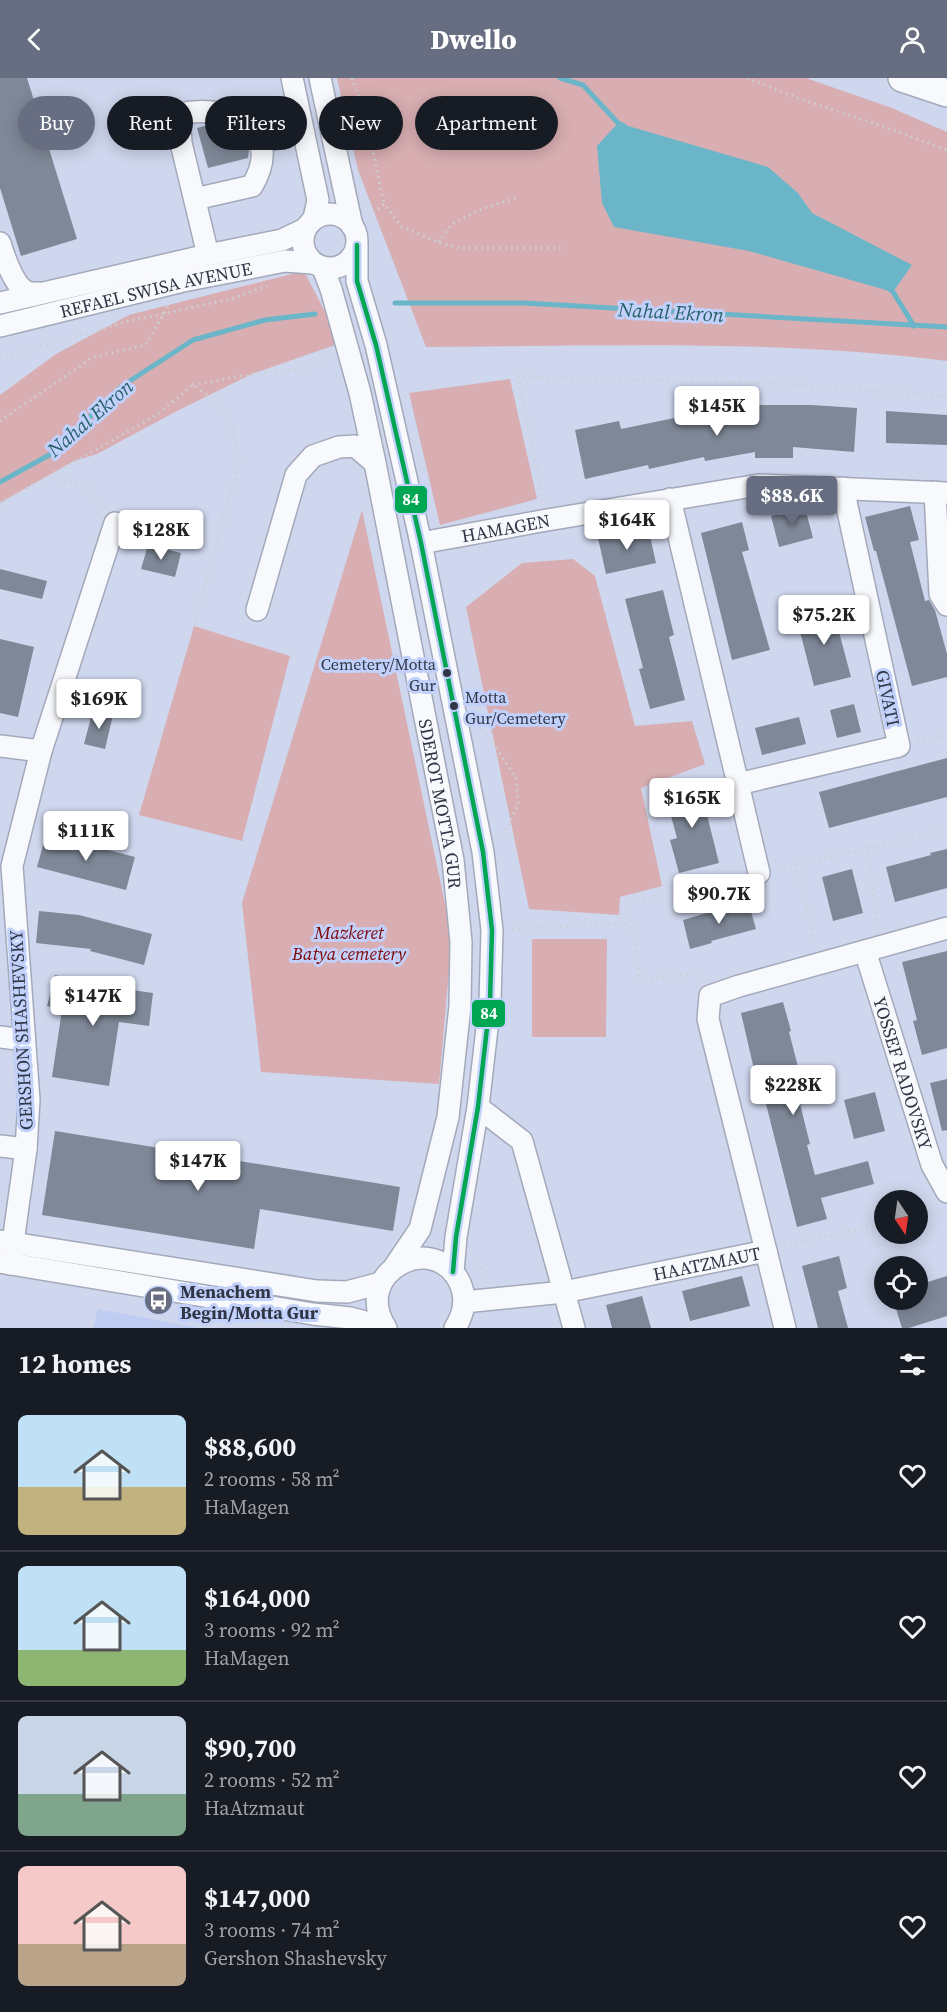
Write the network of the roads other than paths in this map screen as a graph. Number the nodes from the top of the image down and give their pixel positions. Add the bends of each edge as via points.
1 (291, 78) edge
2 (320, 78) edge
3 (902, 78) edge
4 (940, 92) edge
5 (195, 199) junction
6 (309, 224) junction
7 (355, 233) junction
8 (2, 250) edge
9 (208, 255) junction
10 (318, 265) junction
11 (0, 290) edge
12 (39, 293) junction
13 (0, 303) edge
14 (0, 326) edge
15 (360, 393) junction
16 (339, 447) junction
17 (375, 463) junction
18 (843, 488) junction
19 (941, 493) edge
20 (670, 499) junction
21 (115, 523) road end
22 (421, 543) junction
23 (947, 605) edge
24 (257, 609) dead end
25 (0, 746) edge
26 (41, 751) junction
27 (738, 784) junction
28 (759, 873) road end
29 (947, 928) edge
30 (873, 949) junction
31 (0, 1037) edge
32 (24, 1040) junction
33 (478, 1107) junction
34 (0, 1146) edge
35 (26, 1149) junction
36 (947, 1192) edge
37 (766, 1251) junction
38 (6, 1253) edge
39 (395, 1266) junction
40 (453, 1272) junction
41 (381, 1283) junction
42 (564, 1292) junction
43 (464, 1302) junction
44 (386, 1328) edge
45 (455, 1328) edge
46 (574, 1328) edge
47 (786, 1328) edge

1 - 6 street via 318,200
2 - 7 street, SDEROT MOTTA GUR
3 - 4 main road
5 - 5 street via 179,114 193,111 232,115 249,125 261,143 260,173 252,186
5 - 9 street
6 - 7 street via 336,214
6 - 9 street, REFAEL SWISA AVENUE via 282,240
6 - 10 street via 302,245 304,253
7 - 10 street via 354,254 349,261 332,269
7 - 22 street, SDEROT MOTTA GUR via 357,281 376,345
8 - 11 street via 5,277
8 - 12 street via 17,282 25,291
9 - 12 street, REFAEL SWISA AVENUE
10 - 14 street, REFAEL SWISA AVENUE via 285,261 183,281
10 - 15 street, SDEROT MOTTA GUR via 331,289
12 - 13 street, REFAEL SWISA AVENUE
15 - 16 street via 355,427
15 - 17 street, SDEROT MOTTA GUR
16 - 17 street via 355,446
16 - 24 street via 313,456 296,475
17 - 39 street, SDEROT MOTTA GUR via 453,860 461,942 460,1006 448,1117 420,1229
18 - 19 street, HAMAGEN
18 - 20 street, HAMAGEN via 759,485
18 - 27 street, GIVATI via 899,746
19 - 23 street via 940,594
20 - 22 street, HAMAGEN
20 - 27 street
21 - 26 street, GERSHON SHASHEVSKY
22 - 33 street, SDEROT MOTTA GUR via 483,852 492,930 490,1002
25 - 26 street
26 - 32 street, GERSHON SHASHEVSKY via 12,866
27 - 28 street
29 - 30 street
30 - 36 street, YOSSEF RADOVSKY via 932,1166
30 - 37 street, HAATZMAUT via 710,996 708,1019
31 - 32 street
32 - 35 street, GERSHON SHASHEVSKY
33 - 40 street, SDEROT MOTTA GUR
33 - 42 street via 522,1141
34 - 35 street
35 - 38 street, GERSHON SHASHEVSKY
37 - 42 street, HAATZMAUT
37 - 47 street
38 - 41 street via 317,1291 347,1292
38 - 44 street
39 - 40 street via 425,1258
39 - 41 street, SDEROT MOTTA GUR
40 - 43 street
41 - 44 street via 377,1306
42 - 43 street, HAATZMAUT
42 - 46 street
43 - 45 street

